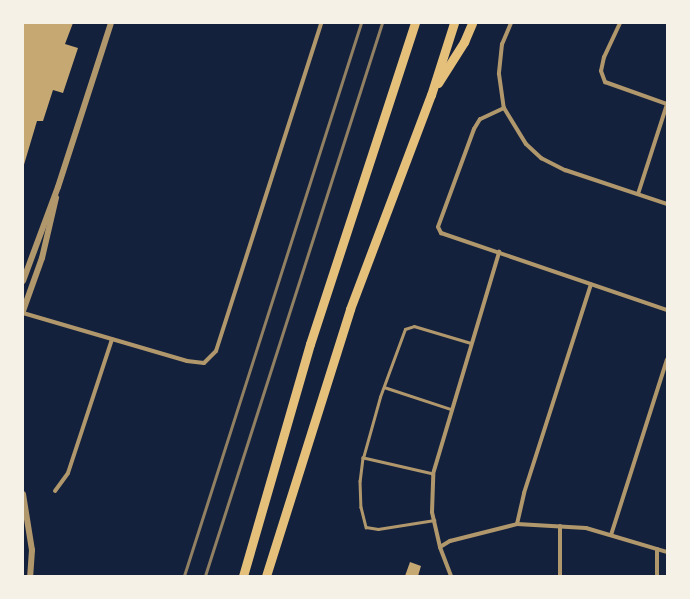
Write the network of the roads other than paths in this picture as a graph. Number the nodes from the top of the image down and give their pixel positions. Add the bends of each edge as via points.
1 (111, 23) edge
2 (321, 23) edge
3 (415, 23) edge
4 (454, 23) edge
5 (472, 23) edge
6 (511, 23) edge
7 (620, 23) edge
8 (430, 95) junction
9 (667, 104) edge
10 (504, 108) junction
11 (58, 186) junction
12 (638, 194) junction
13 (667, 204) edge
14 (499, 252) junction
15 (23, 281) edge
16 (591, 284) junction
17 (667, 310) edge
18 (23, 312) edge
19 (112, 339) junction
20 (471, 343) junction
21 (667, 360) edge
22 (384, 387) junction
23 (451, 409) junction
24 (363, 458) junction
25 (433, 474) junction
26 (55, 491) dead end
27 (23, 494) edge
28 (434, 520) junction
29 (517, 524) junction
30 (560, 526) junction
31 (611, 535) junction
32 (440, 547) junction
33 (657, 549) junction
34 (667, 552) edge
35 (30, 576) edge
36 (243, 576) edge
37 (266, 576) edge
38 (451, 576) edge
39 (560, 576) edge
40 (657, 576) edge

1 - 11 street
2 - 19 street via 216,351 204,363 192,362
3 - 36 highway via 310,344
4 - 8 highway
5 - 8 highway via 464,42
6 - 10 street via 502,44 499,74
7 - 9 street via 604,56 601,71 605,82
8 - 37 highway via 350,309
9 - 12 street
10 - 12 street via 526,144 541,158 565,170
10 - 14 street via 480,119 474,129 438,226 441,233
11 - 15 street
11 - 18 street via 42,258
12 - 13 street
14 - 16 street
14 - 20 street
16 - 17 street
16 - 29 street via 524,493
18 - 19 street
19 - 26 street via 68,473
20 - 22 lane via 410,325 399,341
20 - 23 street
21 - 31 street
22 - 23 lane
22 - 24 lane
23 - 25 street
24 - 25 lane
24 - 28 lane via 361,501 366,527 378,529
25 - 28 street
27 - 35 street via 32,550
28 - 32 street
29 - 30 street
29 - 32 street via 450,541
30 - 31 street via 586,528
30 - 39 street
31 - 33 street
32 - 38 street
33 - 34 street
33 - 40 street

